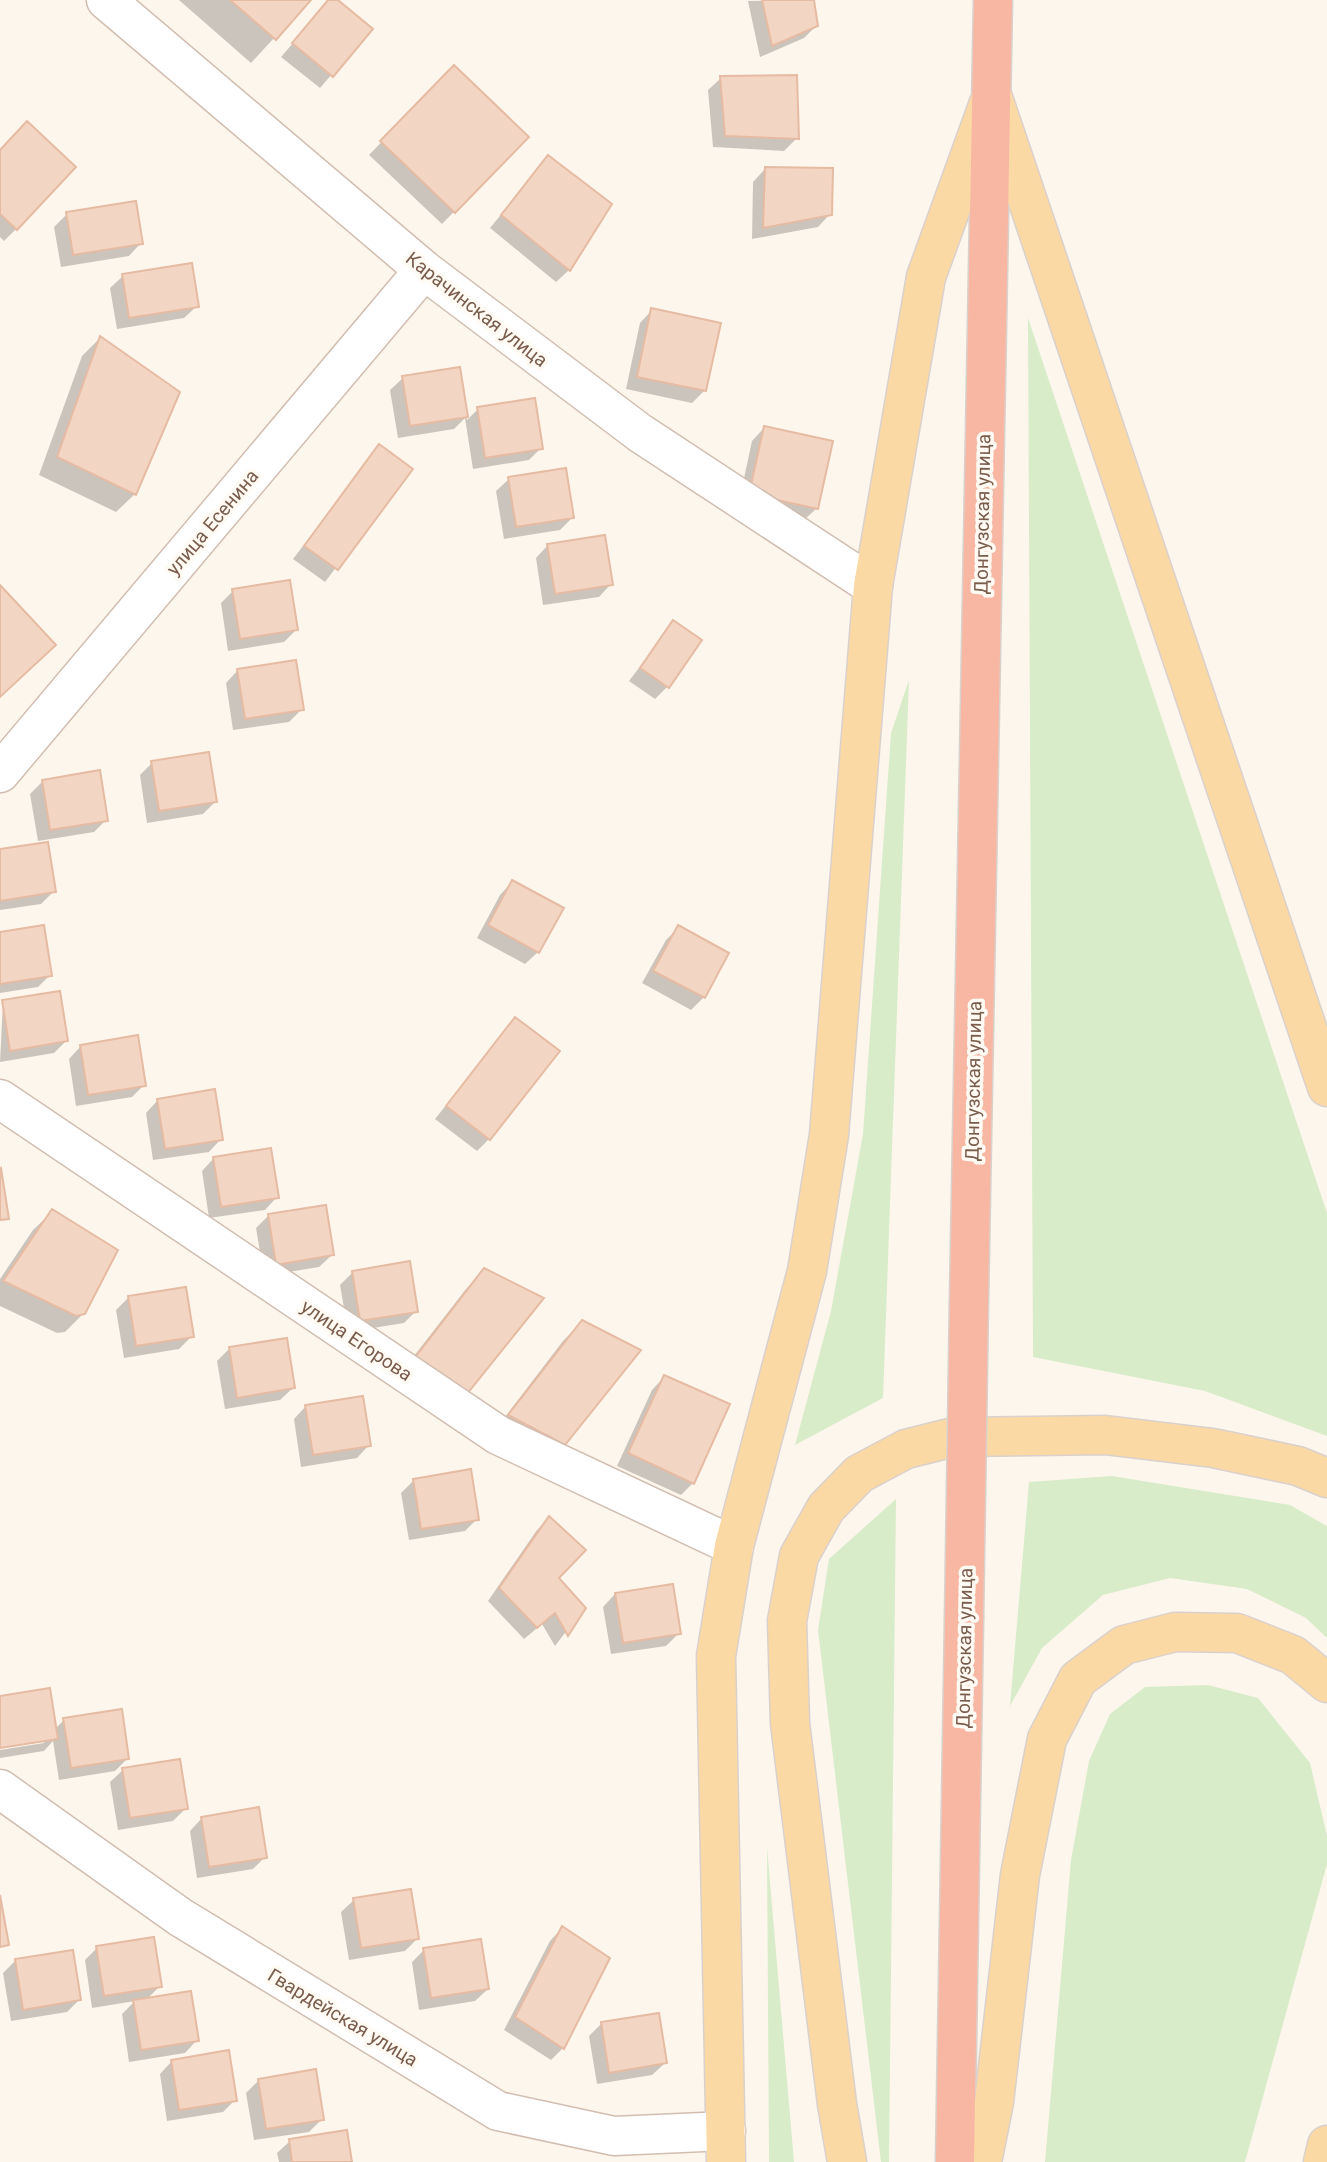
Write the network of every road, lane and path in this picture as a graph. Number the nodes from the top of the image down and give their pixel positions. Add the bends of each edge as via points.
1 (106, 0) edge
2 (993, 0) edge
3 (992, 95) junction
4 (424, 270) junction
5 (873, 586) junction
6 (0, 774) edge
7 (1327, 1087) edge
8 (0, 1099) edge
9 (1327, 1478) edge
10 (734, 1546) junction
11 (1327, 1683) edge
12 (0, 1789) edge
13 (1327, 2145) edge
14 (726, 2147) edge
15 (848, 2162) edge
16 (955, 2162) edge
17 (982, 2162) edge
18 (1322, 2162) edge

1 - 4 street, Карачинская улица
2 - 3 highway, Донгузская улица
3 - 5 main road via 926,277
3 - 7 main road
3 - 16 highway, Донгузская улица, bridge
4 - 5 street, Карачинская улица via 639,433
4 - 6 street, улица Есенина
5 - 10 main road via 829,1135 807,1271
8 - 10 street, улица Егорова via 498,1436
9 - 15 main road via 1298,1466 1213,1448 1105,1435 954,1437 906,1449 859,1474 826,1508 799,1556 787,1621 790,1723
10 - 14 main road via 716,1656
11 - 17 main road via 1293,1655 1237,1633 1188,1632 1124,1645 1078,1679 1047,1739 1020,1875 994,2102
12 - 14 street, Гвардейская улица via 180,1917 498,2111 614,2136
13 - 18 main road

